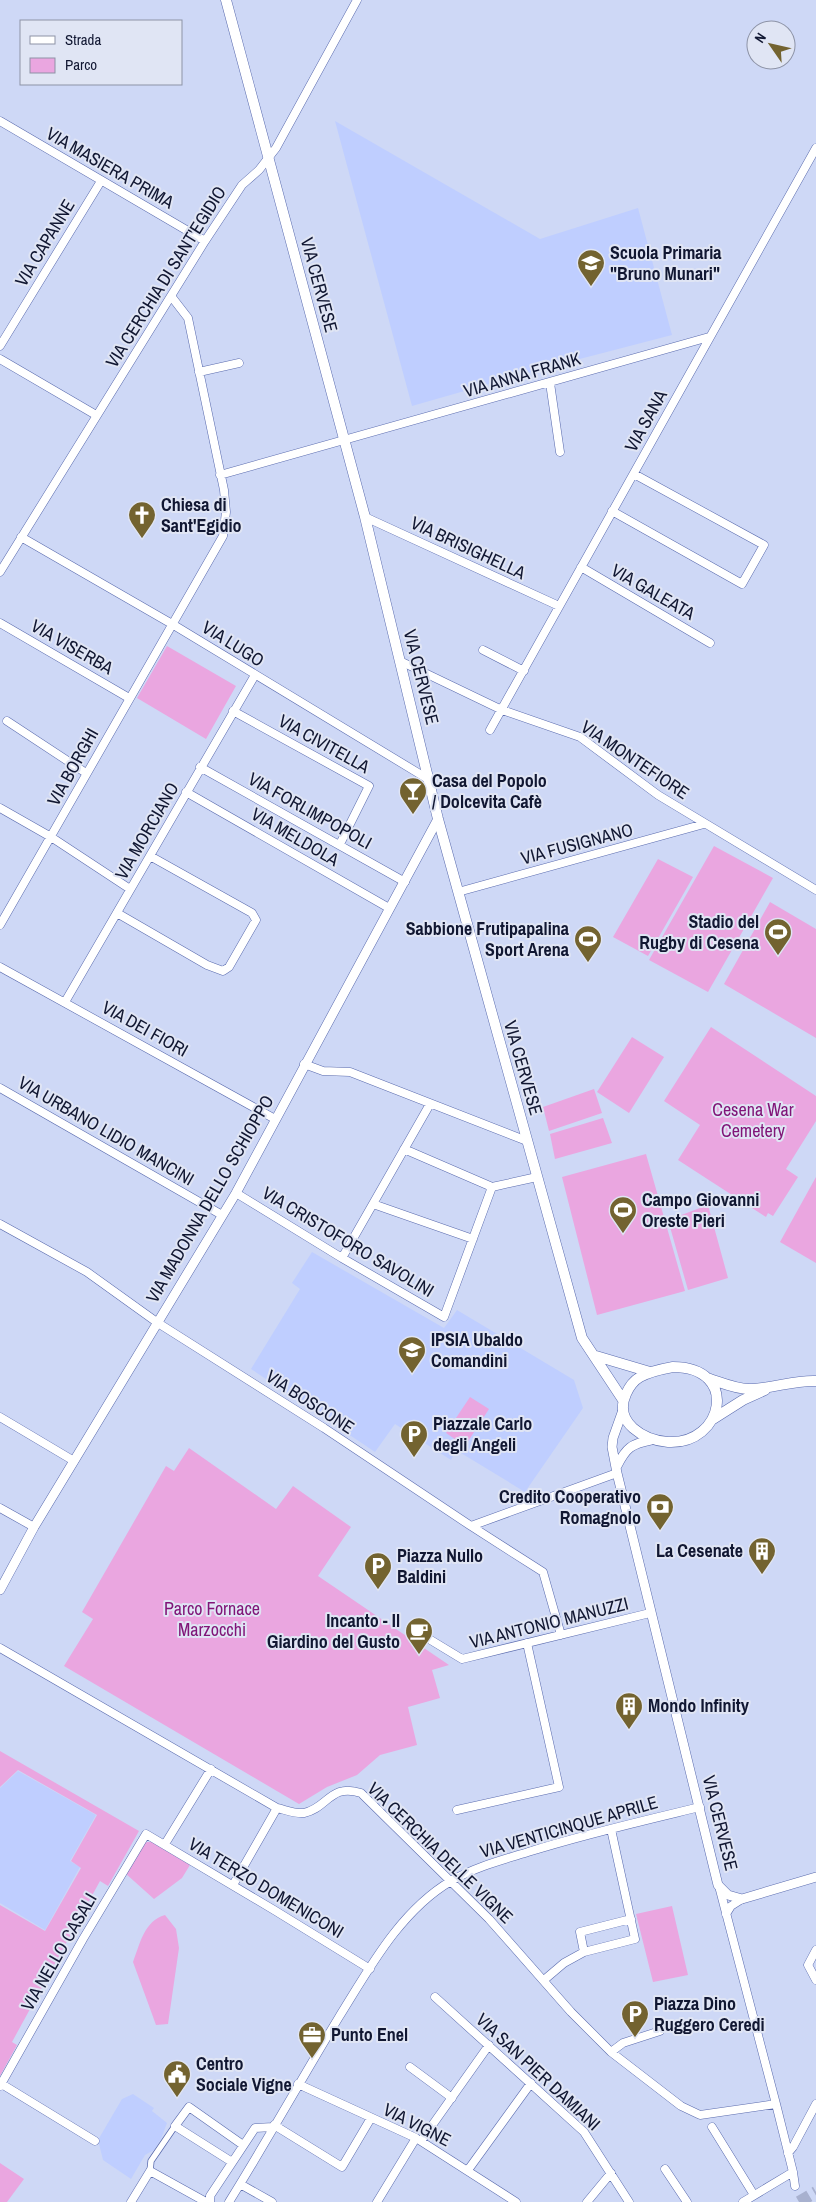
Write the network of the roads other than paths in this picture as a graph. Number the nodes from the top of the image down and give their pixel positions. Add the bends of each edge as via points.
1 (226, 0) edge
2 (357, 0) edge
3 (0, 121) edge
4 (816, 148) edge
5 (269, 159) junction
6 (101, 180) junction
7 (205, 241) junction
8 (171, 296) junction
9 (709, 337) junction
10 (0, 346) edge
11 (0, 359) edge
12 (239, 363) dead end
13 (199, 372) junction
14 (550, 383) junction
15 (96, 415) junction
16 (343, 441) junction
17 (560, 452) dead end
18 (634, 474) junction
19 (220, 475) junction
20 (612, 511) junction
21 (365, 517) junction
22 (21, 537) junction
23 (581, 567) junction
24 (0, 572) edge
25 (558, 606) junction
26 (0, 623) edge
27 (172, 624) junction
28 (710, 643) dead end
29 (482, 650) dead end
30 (400, 661) junction
31 (524, 671) junction
32 (255, 675) junction
33 (129, 698) junction
34 (502, 710) junction
35 (233, 711) junction
36 (7, 721) dead end
37 (490, 730) dead end
38 (200, 767) junction
39 (86, 773) junction
40 (428, 779) junction
41 (186, 792) junction
42 (0, 808) edge
43 (438, 819) junction
44 (704, 824) junction
45 (51, 837) junction
46 (340, 844) junction
47 (150, 856) junction
48 (405, 882) junction
49 (130, 889) junction
50 (816, 890) edge
51 (458, 892) junction
52 (389, 908) junction
53 (117, 913) junction
54 (0, 925) edge
55 (0, 966) edge
56 (65, 1002) junction
57 (304, 1064) junction
58 (0, 1088) edge
59 (430, 1104) junction
60 (275, 1119) junction
61 (527, 1141) junction
62 (404, 1150) junction
63 (537, 1177) junction
64 (492, 1187) junction
65 (236, 1192) junction
66 (373, 1204) junction
67 (222, 1215) junction
68 (0, 1224) edge
69 (473, 1239) junction
70 (342, 1258) junction
71 (158, 1323) junction
72 (596, 1356) junction
73 (650, 1372) junction
74 (707, 1377) junction
75 (816, 1381) edge
76 (770, 1387) junction
77 (623, 1405) junction
78 (0, 1417) edge
79 (713, 1419) junction
80 (651, 1440) junction
81 (74, 1461) junction
82 (617, 1470) junction
83 (0, 1508) edge
84 (471, 1526) junction
85 (34, 1527) junction
86 (0, 1590) edge
87 (650, 1613) junction
88 (561, 1635) junction
89 (430, 1639) dead end
90 (527, 1643) junction
91 (0, 1648) edge
92 (211, 1769) junction
93 (700, 1807) junction
94 (277, 1808) junction
95 (457, 1810) dead end
96 (611, 1828) junction
97 (146, 1834) joint
98 (165, 1844) junction
99 (816, 1877) edge
100 (450, 1882) junction
101 (233, 1885) junction
102 (718, 1885) junction
103 (742, 1899) junction
104 (726, 1914) junction
105 (631, 1919) junction
106 (816, 1950) edge
107 (584, 1952) junction
108 (370, 1969) junction
109 (544, 1980) junction
110 (816, 1980) edge
111 (434, 1997) dead end
112 (660, 2032) dead end
113 (489, 2044) junction
114 (611, 2052) junction
115 (410, 2067) dead end
116 (531, 2083) junction
117 (1, 2084) edge
118 (298, 2084) junction
119 (452, 2098) junction
120 (776, 2104) junction
121 (816, 2104) edge
122 (371, 2118) junction
123 (175, 2126) junction
124 (273, 2126) junction
125 (712, 2127) dead end
126 (419, 2140) junction
127 (95, 2141) dead end
128 (243, 2145) junction
129 (788, 2153) junction
130 (232, 2162) junction
131 (665, 2169) dead end
132 (468, 2170) junction
133 (150, 2171) junction
134 (793, 2172) junction
135 (611, 2173) junction
136 (240, 2184) junction
137 (795, 2186) dead end
138 (754, 2195) junction
139 (131, 2202) edge
140 (206, 2202) edge
141 (210, 2202) edge
142 (229, 2202) edge
143 (272, 2202) edge
144 (377, 2202) edge
145 (516, 2202) edge
146 (587, 2202) edge
147 (628, 2202) edge
148 (687, 2202) edge
149 (742, 2202) edge

1 - 5 main road, VIA CERVESE
2 - 5 street, VIA CERCHIA DI SANT'EGIDIO
3 - 6 street, VIA MASIERA PRIMA
4 - 9 street, VIA SANA
5 - 7 street, VIA CERCHIA DI SANT'EGIDIO via 242,185
5 - 16 main road, VIA CERVESE
6 - 7 street, VIA MASIERA PRIMA
6 - 10 street, VIA CAPANNE
7 - 8 street, VIA CERCHIA DI SANT'EGIDIO
8 - 13 street, VIA BORGHI via 188,318
8 - 15 street, VIA CERCHIA DI SANT'EGIDIO
9 - 14 street, VIA ANNA FRANK
9 - 18 street, VIA SANA
11 - 15 street
12 - 13 street
13 - 19 street, VIA BORGHI
14 - 16 street, VIA ANNA FRANK
14 - 17 street
15 - 22 street, VIA CERCHIA DI SANT'EGIDIO
16 - 19 street, VIA ANNA FRANK
16 - 21 main road, VIA CERVESE
18 - 20 street, VIA SANA
18 - 20 street via 764,545 742,584
19 - 27 street, VIA BORGHI via 226,512 223,536
20 - 23 street, VIA SANA
21 - 25 street, VIA BRISIGHELLA
21 - 30 main road, VIA CERVESE
22 - 24 street, VIA CERCHIA DI SANT'EGIDIO
22 - 27 street, VIA LUGO
23 - 25 street, VIA SANA
23 - 28 street, VIA GALEATA
25 - 31 street, VIA SANA
26 - 33 street, VIA VISERBA
27 - 32 street, VIA LUGO
27 - 33 street, VIA BORGHI
29 - 31 street
30 - 34 street, VIA MONTEFIORE
30 - 40 main road, VIA CERVESE
31 - 34 street, VIA SANA
32 - 35 street, VIA MORCIANO
32 - 40 street, VIA LUGO
33 - 39 street, VIA BORGHI
34 - 37 street, VIA SANA
34 - 44 street, VIA MONTEFIORE via 580,737 658,795
35 - 38 street, VIA MORCIANO
35 - 46 street, VIA CIVITELLA via 369,786
36 - 39 street
38 - 41 street, VIA MORCIANO
38 - 46 street, VIA FORLIMPOPOLI
39 - 45 street, VIA BORGHI
40 - 43 main road, VIA CERVESE
41 - 47 street, VIA MORCIANO
41 - 52 street, VIA MELDOLA
42 - 45 street
43 - 48 street, VIA MADONNA DELLO SCHIOPPO
43 - 51 main road, VIA CERVESE
44 - 50 street, VIA MONTEFIORE
44 - 51 street, VIA FUSIGNANO
45 - 49 street
45 - 54 street, VIA BORGHI
46 - 48 street, VIA FORLIMPOPOLI
47 - 49 street, VIA MORCIANO
47 - 53 street via 252,914 256,920 252,928 229,967 223,971
48 - 52 street, VIA MADONNA DELLO SCHIOPPO
49 - 53 street, VIA MORCIANO
51 - 61 main road, VIA CERVESE
52 - 57 street, VIA MADONNA DELLO SCHIOPPO
53 - 56 street, VIA MORCIANO
55 - 56 street, VIA DEI FIORI
56 - 60 street, VIA DEI FIORI
57 - 59 street via 323,1071 350,1072
57 - 60 street, VIA MADONNA DELLO SCHIOPPO
58 - 67 street, VIA URBANO LIDIO MANCINI
59 - 61 street
59 - 62 street
60 - 65 street, VIA MADONNA DELLO SCHIOPPO
61 - 63 main road, VIA CERVESE
62 - 64 street
62 - 66 street
63 - 64 street
63 - 72 main road, VIA CERVESE via 582,1338
64 - 69 street
65 - 67 street, VIA MADONNA DELLO SCHIOPPO
65 - 70 street, VIA CRISTOFORO SAVOLINI
66 - 69 street
66 - 70 street
67 - 71 street, VIA MADONNA DELLO SCHIOPPO
68 - 71 street, VIA BOSCONE via 87,1272
69 - 70 street, VIA CRISTOFORO SAVOLINI via 444,1317
71 - 81 street, VIA MADONNA DELLO SCHIOPPO
71 - 84 street, VIA BOSCONE
72 - 73 main road
72 - 77 main road, VIA CERVESE
73 - 74 main road via 681,1367
73 - 77 main road via 629,1386
74 - 76 main road via 747,1389
74 - 79 main road via 715,1388 718,1402
75 - 76 main road via 804,1380
76 - 79 main road
77 - 80 main road via 631,1427
77 - 82 street, VIA CERVESE via 612,1447
78 - 81 street
79 - 80 main road via 691,1438 671,1442
80 - 82 street via 634,1444 623,1453
81 - 85 street, VIA MADONNA DELLO SCHIOPPO
82 - 84 street
82 - 87 street, VIA CERVESE
83 - 85 street
84 - 88 street, VIA BOSCONE via 543,1572
85 - 86 street, VIA MADONNA DELLO SCHIOPPO
87 - 88 street, VIA ANTONIO MANUZZI
87 - 93 street, VIA CERVESE
88 - 90 street, VIA ANTONIO MANUZZI
89 - 90 street, VIA ANTONIO MANUZZI via 462,1659
90 - 95 street via 559,1787
91 - 92 street, VIA CERCHIA DELLE VIGNE
92 - 94 street, VIA CERCHIA DELLE VIGNE
92 - 98 street
93 - 96 street, VIA VENTICINQUE APRILE
93 - 102 street, VIA CERVESE
94 - 100 street, VIA CERCHIA DELLE VIGNE via 294,1813 306,1812 340,1791 350,1789 361,1793
94 - 101 street
96 - 100 street, VIA VENTICINQUE APRILE via 482,1866
96 - 105 street
97 - 98 street, VIA TERZO DOMENICONI
97 - 117 street, VIA NELLO CASALI
98 - 101 street, VIA TERZO DOMENICONI
99 - 103 street
100 - 108 street, VIA VENTICINQUE APRILE via 404,1921
100 - 109 street, VIA CERCHIA DELLE VIGNE via 489,1919
101 - 108 street, VIA TERZO DOMENICONI
102 - 103 street via 728,1895
102 - 104 street, VIA CERVESE
103 - 104 street
104 - 120 street, VIA CERVESE
105 - 107 street via 635,1939
105 - 107 street via 580,1932
106 - 110 street via 808,1965
107 - 109 street via 564,1962
108 - 118 street, VIA VENTICINQUE APRILE
109 - 114 street, VIA CERCHIA DELLE VIGNE
111 - 113 street, VIA SAN PIER DAMIANI
112 - 114 street via 623,2043
113 - 116 street, VIA SAN PIER DAMIANI
113 - 119 street
114 - 120 street, VIA CERCHIA DELLE VIGNE via 681,2106 700,2115
115 - 119 street
116 - 132 street
116 - 135 street, VIA SAN PIER DAMIANI via 584,2132
117 - 127 street
118 - 122 street, VIA VIGNE
118 - 124 street, VIA VENTICINQUE APRILE
119 - 126 street
120 - 129 street, VIA CERVESE
121 - 129 street
122 - 124 street via 342,2167
122 - 126 street, VIA VIGNE
123 - 128 street via 189,2107
123 - 130 street
123 - 133 street via 151,2161
124 - 128 street via 255,2128
124 - 136 street, VIA VENTICINQUE APRILE
125 - 138 street
126 - 132 street, VIA VIGNE
126 - 144 street
128 - 130 street
129 - 134 street, VIA CERVESE
130 - 141 street via 210,2196
131 - 148 street
132 - 145 street, VIA VIGNE
133 - 139 street
133 - 140 street
134 - 137 street, VIA CERVESE
134 - 138 street
135 - 146 street
135 - 147 street, VIA SAN PIER DAMIANI
136 - 142 street, VIA VENTICINQUE APRILE
136 - 143 street
138 - 149 street

